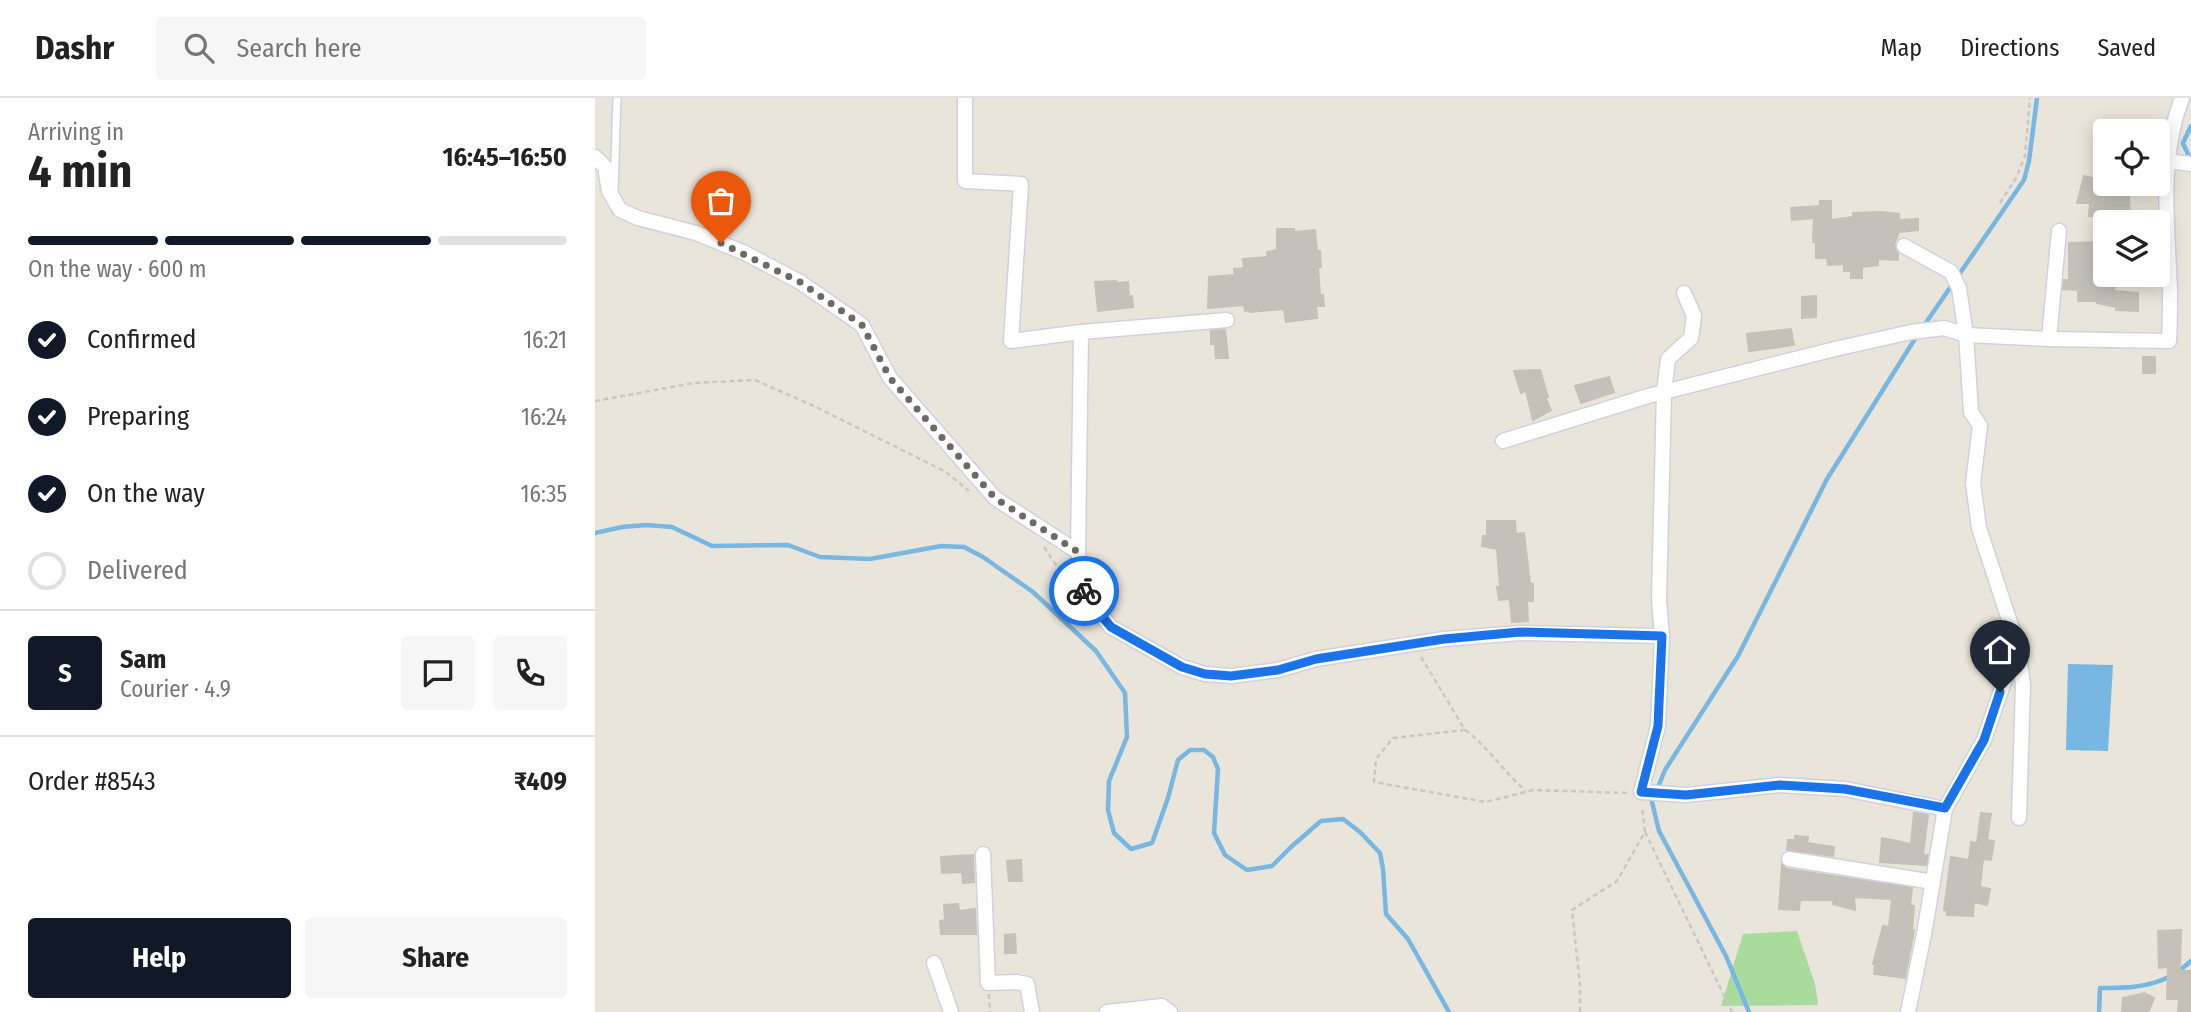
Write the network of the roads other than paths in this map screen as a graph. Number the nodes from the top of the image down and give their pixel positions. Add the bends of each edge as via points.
1 (617, 98) edge
2 (965, 98) edge
3 (2182, 98) edge
4 (595, 157) edge
5 (2179, 162) edge
6 (595, 195) edge
7 (614, 201) junction
8 (2059, 231) dead end
9 (1905, 246) dead end
10 (1684, 293) dead end
11 (1227, 320) dead end
12 (1081, 332) junction
13 (1966, 335) junction
14 (2049, 339) junction
15 (1664, 392) junction
16 (1503, 441) dead end
17 (1078, 552) junction
18 (1662, 636) junction
19 (2017, 644) junction
20 (1945, 808) junction
21 (2019, 818) dead end
22 (983, 854) dead end
23 (1789, 859) dead end
24 (1933, 882) junction
25 (934, 963) dead end
26 (951, 1012) edge
27 (1032, 1012) edge
28 (1107, 1012) edge
29 (1170, 1012) edge
30 (1908, 1012) edge

1 - 7 lane
2 - 12 street via 965,181 1021,184 1011,341
3 - 5 street
4 - 7 street via 605,167
5 - 14 street via 2166,198 2169,341
6 - 7 street
7 - 17 street via 620,210 638,218 696,233 745,253 800,282 862,325 890,378 995,498
8 - 14 street
9 - 13 street via 1951,272 1959,288
10 - 15 street via 1694,316 1691,338 1668,359
11 - 12 street
12 - 17 street
13 - 14 street
13 - 15 street via 1944,328 1911,332
13 - 19 street via 1971,412 1980,426 1973,483 1979,528
15 - 16 street
15 - 18 street
17 - 18 street via 1084,595 1111,627 1182,667 1205,674 1243,675 1444,639 1520,632
18 - 20 street via 1658,726 1645,792 1686,795 1780,785 1845,789
19 - 20 street via 1984,740
19 - 21 street via 2023,685
20 - 24 street
22 - 27 street via 988,983 1027,984
23 - 24 street
24 - 30 street
25 - 26 street
28 - 29 street via 1162,1006

